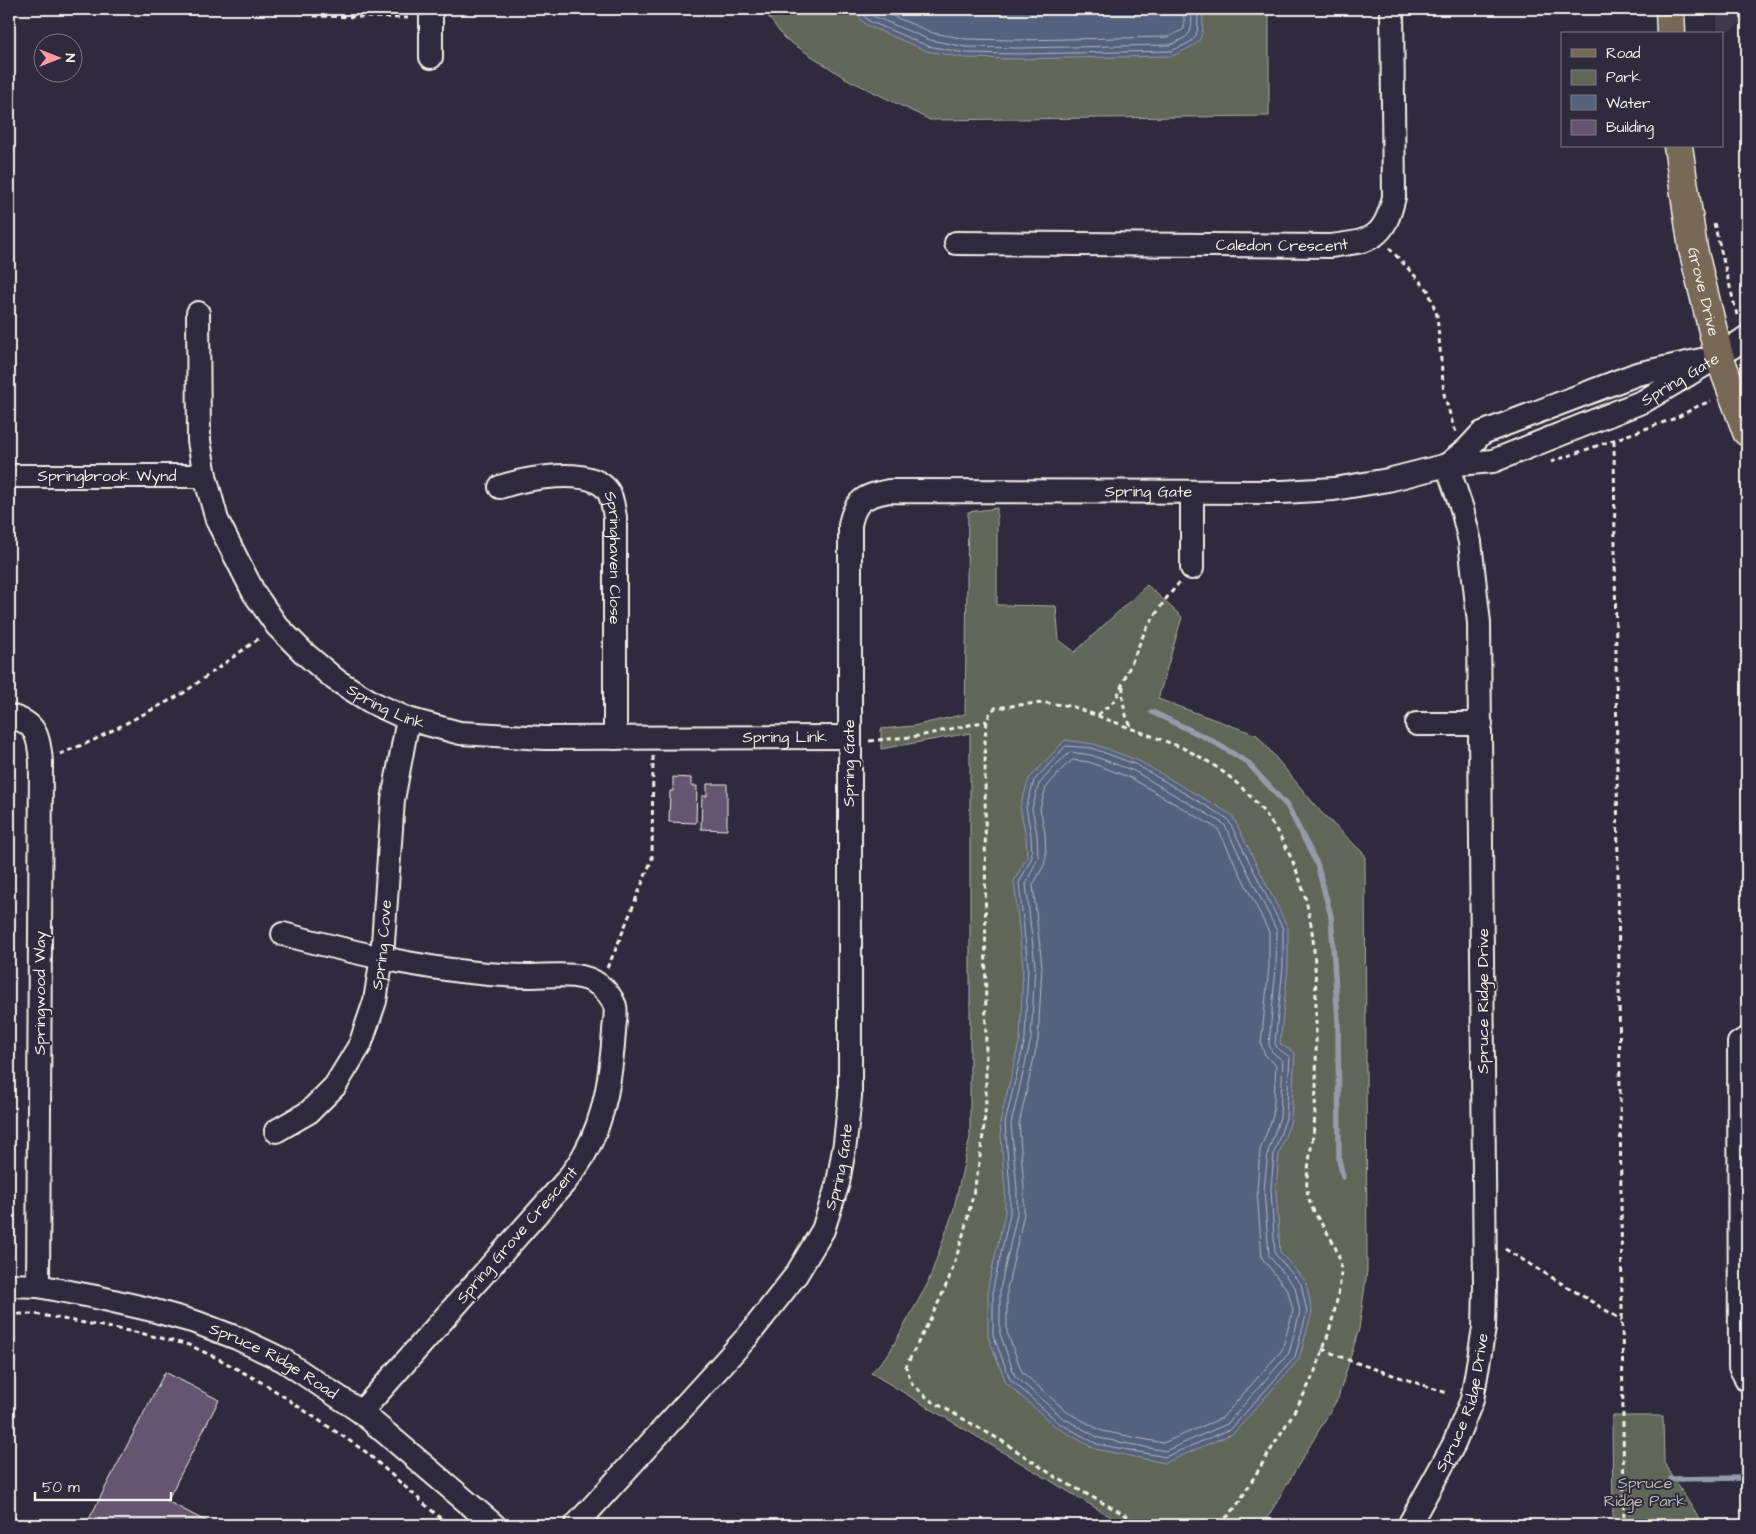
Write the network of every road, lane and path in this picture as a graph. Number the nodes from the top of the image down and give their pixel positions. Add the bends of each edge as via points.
1 (1392, 9) edge
2 (1670, 9) edge
3 (432, 13) edge
4 (313, 16) dead end
5 (1670, 32) edge
6 (432, 57) dead end
7 (1678, 148) edge
8 (1714, 222) dead end
9 (1377, 235) junction
10 (956, 243) dead end
11 (198, 313) dead end
12 (1745, 338) edge
13 (1719, 356) junction
14 (1732, 394) junction
15 (1747, 432) edge
16 (1614, 441) junction
17 (1466, 449) junction
18 (1550, 462) dead end
19 (1447, 465) junction
20 (9, 476) edge
21 (204, 476) junction
22 (500, 487) dead end
23 (1192, 493) junction
24 (1192, 568) joint
25 (277, 626) junction
26 (1123, 683) junction
27 (1098, 715) junction
28 (9, 716) edge
29 (408, 719) junction
30 (987, 721) junction
31 (1417, 724) dead end
32 (1481, 724) junction
33 (1132, 728) junction
34 (849, 737) junction
35 (615, 738) junction
36 (654, 738) junction
37 (41, 762) junction
38 (283, 934) dead end
39 (382, 957) junction
40 (598, 984) junction
41 (1747, 1038) edge
42 (276, 1131) dead end
43 (1485, 1237) junction
44 (9, 1285) edge
45 (38, 1286) junction
46 (9, 1314) edge
47 (1622, 1320) junction
48 (1322, 1349) junction
49 (1747, 1380) edge
50 (1447, 1393) dead end
51 (362, 1412) junction
52 (448, 1525) edge
53 (494, 1525) edge
54 (576, 1525) edge
55 (1144, 1525) edge
56 (1216, 1525) edge
57 (1409, 1525) edge
58 (1624, 1525) edge

1 - 9 street via 1394,198 1389,218
2 - 5 main road
3 - 4 path
3 - 6 street
7 - 13 main road, Grove Drive via 1692,248
8 - 12 path
9 - 10 street, Caledon Crescent via 1330,246
9 - 17 path via 1428,290 1437,315 1444,394 1454,428
11 - 21 street, Spring Link via 199,441
12 - 13 street
13 - 14 main road, Grove Drive
13 - 17 street, Spring Gate via 1636,374 1482,433
13 - 19 street, Spring Gate via 1644,401 1493,461
14 - 15 main road, Grove Drive
14 - 16 path
16 - 18 path
16 - 47 path
17 - 19 street, Spring Gate
19 - 23 street, Spring Gate via 1334,489
19 - 32 street, Spruce Ridge Drive via 1462,509 1474,566
20 - 21 street, Springbrook Wynd
21 - 25 street, Spring Link via 217,520 235,559
22 - 35 street, Springhaven Close via 536,478 580,477 607,490 612,501 615,527
23 - 24 street
23 - 34 street, Spring Gate via 889,491 860,501 853,511 850,525
24 - 26 path via 1165,600 1145,631
25 - 29 street, Spring Link via 336,680 373,703
25 - 37 path via 182,694
26 - 27 path via 1116,699
26 - 33 path via 1122,699
27 - 30 path via 1070,706 1027,704 995,708
27 - 33 path
28 - 37 street, Springwood Way via 23,720 33,728 40,741
29 - 35 street, Spring Link via 460,733
29 - 39 street, Spring Cove via 393,800
30 - 34 path via 894,740 866,741
30 - 55 path via 984,1133 976,1180 949,1278 906,1367 912,1384 930,1400 1002,1441 1056,1478
31 - 32 street
32 - 43 street, Spruce Ridge Drive
33 - 48 path via 1190,750 1230,775 1280,834 1302,885 1313,937 1316,995 1316,1099 1306,1188 1336,1247 1341,1270
34 - 36 street, Spring Link
34 - 54 street, Spring Gate via 850,1096 838,1183 823,1230 796,1275 748,1336
35 - 36 street, Spring Link
36 - 40 path via 652,859 615,951
37 - 45 street, Springwood Way
38 - 39 street
39 - 40 street via 453,970 585,978
39 - 42 street, Spring Cove via 375,1001 360,1045 335,1086 310,1112
40 - 51 street, Spring Grove Crescent via 616,1007 612,1067 597,1127 586,1153 566,1181
41 - 49 street via 1739,1043 1740,1367
43 - 47 path
43 - 57 street, Spruce Ridge Drive via 1484,1328 1472,1400 1454,1444
44 - 45 street, Spruce Ridge Road
45 - 51 street, Spruce Ridge Road via 148,1309 237,1338 283,1360
46 - 52 path via 34,1314 140,1333 189,1345 219,1359 268,1386 366,1452
47 - 58 path
48 - 50 path
48 - 56 path via 1303,1396 1236,1507
51 - 53 street, Spruce Ridge Road

